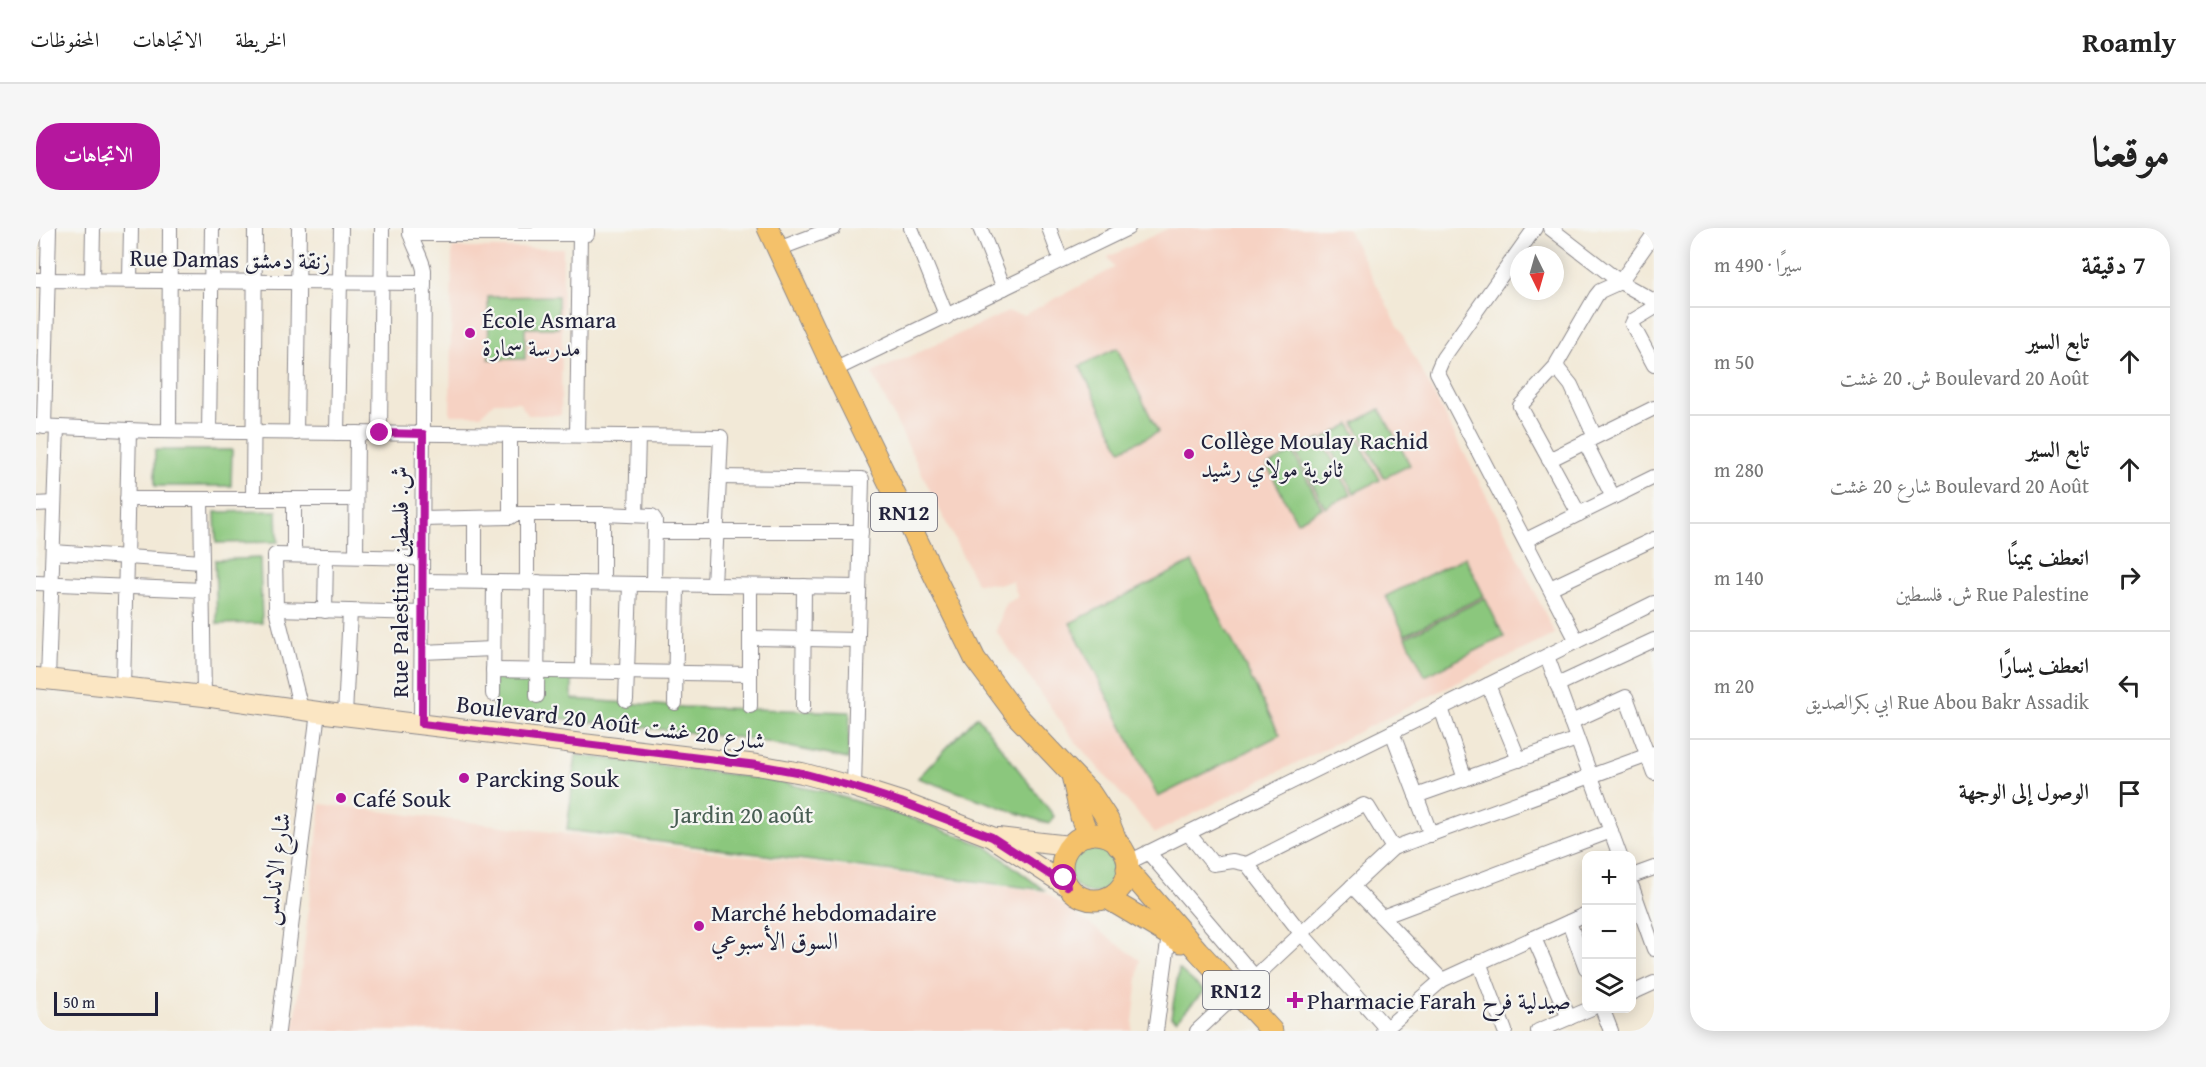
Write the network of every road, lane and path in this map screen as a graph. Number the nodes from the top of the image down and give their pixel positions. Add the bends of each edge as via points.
1 (49, 228) edge
2 (93, 228) edge
3 (131, 228) edge
4 (170, 228) edge
5 (212, 228) edge
6 (255, 228) edge
7 (299, 228) edge
8 (341, 228) edge
9 (381, 228) edge
10 (768, 228) edge
11 (834, 228) edge
12 (911, 228) edge
13 (980, 228) edge
14 (1049, 228) edge
15 (1128, 228) edge
16 (1535, 228) edge
17 (1550, 228) edge
18 (410, 231) edge
19 (457, 231) edge
20 (509, 231) edge
21 (584, 231) edge
22 (1654, 234) edge
23 (778, 249) junction
24 (1061, 260) junction
25 (42, 280) edge
26 (92, 280) junction
27 (130, 280) junction
28 (170, 281) junction
29 (211, 281) junction
30 (254, 282) junction
31 (299, 282) junction
32 (339, 282) junction
33 (381, 282) junction
34 (1620, 282) junction
35 (424, 283) junction
36 (1004, 288) junction
37 (1654, 301) edge
38 (1654, 308) edge
39 (947, 317) junction
40 (1654, 365) edge
41 (1557, 366) junction
42 (834, 370) junction
43 (1654, 408) edge
44 (46, 427) edge
45 (129, 430) junction
46 (169, 431) junction
47 (209, 432) junction
48 (253, 432) junction
49 (296, 432) junction
50 (337, 433) junction
51 (357, 433) junction
52 (380, 433) junction
53 (423, 434) junction
54 (510, 435) junction
55 (577, 435) junction
56 (638, 436) junction
57 (1590, 440) junction
58 (1549, 460) junction
59 (719, 477) junction
60 (1654, 477) edge
61 (1613, 497) junction
62 (128, 499) junction
63 (201, 499) junction
64 (253, 499) junction
65 (294, 499) junction
66 (356, 499) junction
67 (54, 503) junction
68 (36, 504) edge
69 (603, 513) junction
70 (527, 514) junction
71 (1579, 514) junction
72 (636, 515) junction
73 (510, 517) junction
74 (422, 519) junction
75 (475, 519) junction
76 (716, 531) junction
77 (655, 532) junction
78 (861, 532) junction
79 (1654, 539) edge
80 (1526, 540) junction
81 (52, 552) junction
82 (294, 555) junction
83 (126, 556) junction
84 (326, 556) junction
85 (356, 556) junction
86 (422, 558) junction
87 (202, 562) junction
88 (422, 581) junction
89 (475, 581) junction
90 (494, 582) junction
91 (532, 582) junction
92 (36, 583) edge
93 (584, 583) junction
94 (603, 583) junction
95 (52, 584) junction
96 (630, 584) junction
97 (654, 584) junction
98 (677, 585) junction
99 (714, 585) junction
100 (750, 586) junction
101 (804, 586) junction
102 (125, 587) junction
103 (859, 587) junction
104 (1550, 588) junction
105 (203, 590) junction
106 (1654, 603) edge
107 (276, 609) junction
108 (325, 611) junction
109 (350, 611) junction
110 (422, 613) junction
111 (750, 638) junction
112 (803, 639) junction
113 (858, 640) junction
114 (1654, 640) edge
115 (1577, 641) junction
116 (493, 649) junction
117 (422, 652) junction
118 (1546, 656) junction
119 (493, 670) junction
120 (537, 671) junction
121 (583, 671) junction
122 (627, 672) junction
123 (676, 673) junction
124 (750, 674) junction
125 (42, 678) edge
126 (1488, 685) junction
127 (1557, 685) junction
128 (123, 688) junction
129 (493, 694) dead end
130 (204, 696) junction
131 (537, 696) dead end
132 (626, 700) dead end
133 (675, 703) dead end
134 (750, 706) dead end
135 (803, 708) dead end
136 (1441, 708) junction
137 (310, 711) junction
138 (345, 715) junction
139 (1571, 722) junction
140 (422, 724) junction
141 (1392, 732) junction
142 (1577, 739) junction
143 (1651, 754) edge
144 (1519, 759) junction
145 (1654, 773) edge
146 (1072, 775) junction
147 (1591, 777) junction
148 (1465, 779) junction
149 (854, 787) junction
150 (1416, 796) junction
151 (1611, 831) junction
152 (1188, 833) junction
153 (1431, 835) junction
154 (992, 837) junction
155 (1079, 841) junction
156 (1394, 848) junction
157 (1618, 851) edge
158 (1148, 852) junction
159 (1124, 859) junction
160 (1247, 864) junction
161 (1654, 868) edge
162 (1636, 875) edge
163 (1067, 886) junction
164 (1352, 886) junction
165 (1107, 898) junction
166 (1636, 901) edge
167 (1582, 916) edge
168 (1382, 918) junction
169 (1569, 922) junction
170 (1301, 933) junction
171 (1168, 934) junction
172 (1534, 938) junction
173 (1653, 940) edge
174 (1198, 951) junction
175 (1583, 959) edge
176 (1479, 962) junction
177 (1254, 976) junction
178 (1443, 980) junction
179 (1654, 983) edge
180 (1636, 991) edge
181 (1237, 992) junction
182 (1582, 1012) edge
183 (1604, 1013) edge
184 (1569, 1018) junction
185 (1384, 1030) edge
186 (278, 1031) edge
187 (1156, 1031) edge
188 (1197, 1031) edge
189 (1272, 1031) edge
190 (1505, 1031) edge
191 (1538, 1031) edge
192 (1611, 1031) edge

1 - 25 street
2 - 26 street
3 - 27 street
4 - 28 street
5 - 29 street
6 - 30 street
7 - 31 street
8 - 32 street
9 - 33 street
10 - 23 main road, RN12
11 - 23 street
12 - 39 street
13 - 36 street
14 - 24 street
15 - 24 street
16 - 80 street via 1437,372
17 - 34 street
18 - 19 street
18 - 35 street, Rue Palestine ش. فلسطين via 422,257
19 - 20 street
20 - 21 street
21 - 55 street
22 - 34 street
23 - 42 main road, RN12
24 - 36 street
25 - 26 street, Rue Damas زنقة دمشق
25 - 44 street
26 - 27 street, Rue Damas زنقة دمشق
27 - 28 street, Rue Damas زنقة دمشق
28 - 29 street, Rue Damas زنقة دمشق
28 - 46 street
29 - 30 street, Rue Damas زنقة دمشق
29 - 47 street
30 - 31 street, Rue Damas زنقة دمشق
30 - 48 street
31 - 32 street, Rue Damas زنقة دمشق
31 - 49 street
32 - 33 street, Rue Damas زنقة دمشق
32 - 50 street
33 - 35 street, Rue Damas زنقة دمشق
33 - 52 street
34 - 37 street
34 - 41 street via 1596,296
35 - 53 street, Rue Palestine ش. فلسطين
36 - 39 street
38 - 40 street via 1632,324
39 - 42 street
41 - 57 street via 1571,385
41 - 58 street via 1520,406
42 - 146 main road, RN12 via 975,659 1018,717
43 - 57 street
44 - 45 street
44 - 67 street
45 - 46 street
45 - 62 street
46 - 47 street
47 - 48 street
48 - 49 street
48 - 64 street
49 - 50 street
50 - 51 street
51 - 52 street
51 - 66 street
52 - 53 street
53 - 54 street
53 - 74 street, Rue Palestine ش. فلسطين
54 - 55 street
54 - 73 street
55 - 56 street
56 - 59 street via 721,437
56 - 72 street
57 - 58 street
57 - 61 street
58 - 71 street
59 - 76 street
59 - 78 street via 862,479
60 - 61 street
61 - 71 street
62 - 63 street
62 - 83 street
63 - 64 street
63 - 87 street
64 - 65 street
65 - 66 street
65 - 82 street
66 - 85 street
67 - 68 street
67 - 81 street
69 - 70 street
69 - 72 street
69 - 94 street
70 - 73 street
70 - 91 street
71 - 80 street
72 - 77 street via 654,517
73 - 75 street
74 - 75 street
74 - 86 street, Rue Palestine ش. فلسطين
75 - 89 street
76 - 77 street
76 - 78 street
76 - 99 street
77 - 97 street
78 - 103 street
79 - 104 street
80 - 104 street
81 - 83 street
81 - 95 street
82 - 84 street
82 - 107 street via 275,555
83 - 87 street
83 - 102 street
84 - 85 street
84 - 108 street
85 - 86 street
86 - 88 street, Rue Palestine ش. فلسطين
87 - 105 street
88 - 89 street
88 - 110 street, Rue Palestine ش. فلسطين
89 - 90 street
90 - 91 street
90 - 116 street
91 - 93 street
91 - 120 street
92 - 95 street
93 - 94 street
93 - 121 street
94 - 96 street
95 - 102 street
95 - 125 street
96 - 97 street
96 - 122 street
97 - 98 street
98 - 99 street
98 - 123 street
99 - 100 street
100 - 101 street
100 - 111 street
101 - 103 street
101 - 112 street
102 - 105 street
102 - 128 street
103 - 113 street
104 - 115 street
105 - 130 street
106 - 115 street
107 - 108 street
107 - 137 street
108 - 109 street
109 - 110 street
109 - 138 street
110 - 117 street, Rue Palestine ش. فلسطين
111 - 112 street
111 - 124 street
112 - 113 street
112 - 135 street
113 - 149 street
114 - 127 street
115 - 118 street
116 - 117 street
116 - 119 street
117 - 140 street, Rue Palestine ش. فلسطين
118 - 126 street
118 - 127 street
119 - 120 street
119 - 129 street
120 - 121 street
120 - 131 street
121 - 122 street
122 - 123 street
122 - 132 street
123 - 124 street
123 - 133 street
124 - 134 street
125 - 128 main road, Boulevard 20 Août شارع 20 غشت
126 - 136 street
126 - 144 street
127 - 139 street
128 - 130 main road, Boulevard 20 Août شارع 20 غشت
130 - 137 main road, Boulevard 20 Août شارع 20 غشت
136 - 141 street
136 - 148 street
137 - 138 main road, Boulevard 20 Août شارع 20 غشت
137 - 186 street, شارع الاندلس
138 - 140 main road, Boulevard 20 Août شارع 20 غشت
139 - 142 street
139 - 143 street via 1627,697
140 - 149 main road, Boulevard 20 Août شارع 20 غشت via 757,765
141 - 150 street
141 - 152 street
142 - 144 street
142 - 147 street
143 - 145 street
143 - 147 street
144 - 148 street
146 - 155 main road via 1081,817
146 - 159 main road, RN12 via 1108,820
147 - 151 street
147 - 153 street
148 - 150 street
149 - 154 main road, Boulevard 20 Août شارع 20 غشت
150 - 153 street
151 - 157 street
151 - 168 street
152 - 158 street
152 - 160 street via 1213,864
153 - 156 street
154 - 155 main road
154 - 163 main road
155 - 159 main road via 1105,836
155 - 163 main road via 1062,861
156 - 160 street via 1364,805
156 - 164 street
158 - 159 street
158 - 177 street
159 - 165 main road via 1121,887
159 - 174 main road, RN12
160 - 170 street
161 - 162 street
163 - 165 main road, RN12 via 1085,899
164 - 168 street
164 - 170 street
165 - 171 main road, RN12
166 - 173 street
167 - 169 street
168 - 178 street
169 - 172 street
169 - 175 street
170 - 177 street
170 - 185 street
171 - 174 main road, RN12
171 - 187 street
172 - 176 street
172 - 184 street
174 - 181 main road, RN12
176 - 178 street
176 - 190 street
177 - 181 street
178 - 185 street
179 - 180 street
181 - 188 street
181 - 189 main road, RN12
182 - 184 street
183 - 192 street
184 - 191 street

